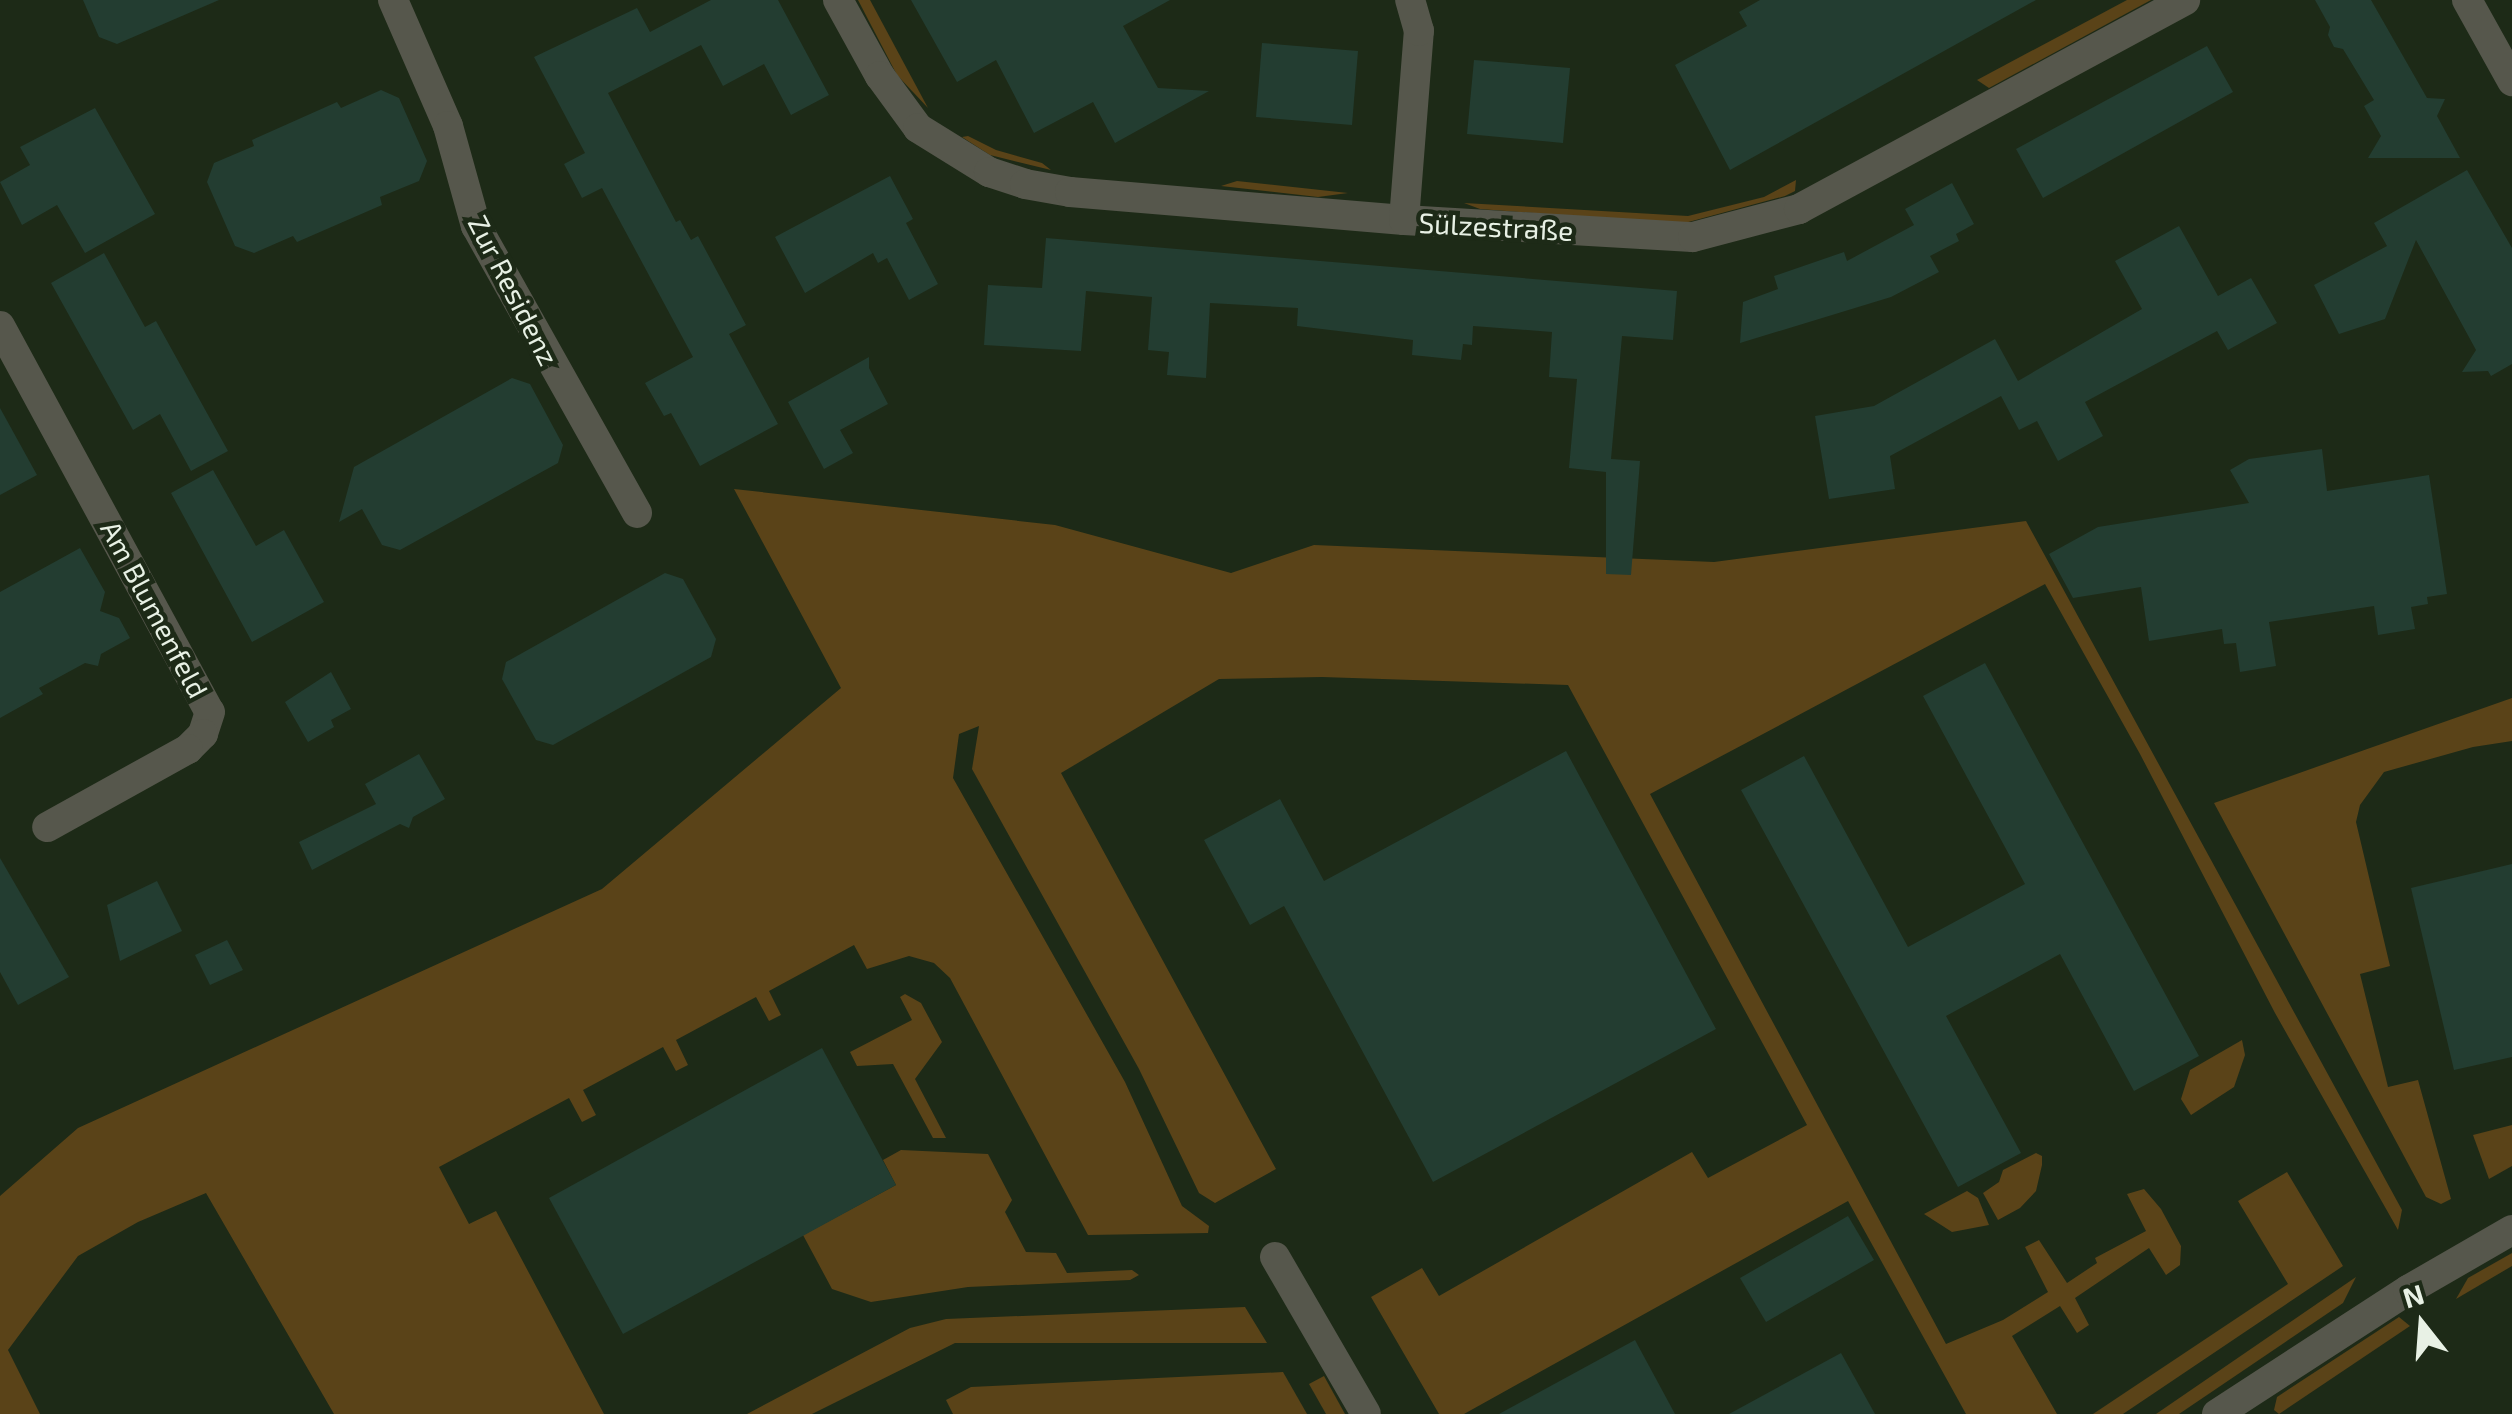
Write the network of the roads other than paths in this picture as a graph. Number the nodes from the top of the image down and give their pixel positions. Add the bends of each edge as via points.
1 (392, 0) edge
2 (838, 0) edge
3 (1410, 0) edge
4 (2185, 0) edge
5 (2467, 0) edge
6 (2512, 81) edge
7 (1404, 220) junction
8 (0, 326) edge
9 (638, 513) dead end
10 (47, 827) dead end
11 (2512, 1230) edge
12 (1275, 1257) dead end
13 (1366, 1414) edge
14 (2218, 1414) edge

1 - 9 street, Zur Residenz via 448,126 476,226
2 - 7 street, Sülzestraße via 911,120 990,172 1070,192
3 - 7 street via 1419,32
4 - 7 street, Sülzestraße via 1767,222 1693,237
5 - 6 street
8 - 10 street, Am Blumenfeld via 210,712 203,734 188,749
11 - 14 street
12 - 13 street

